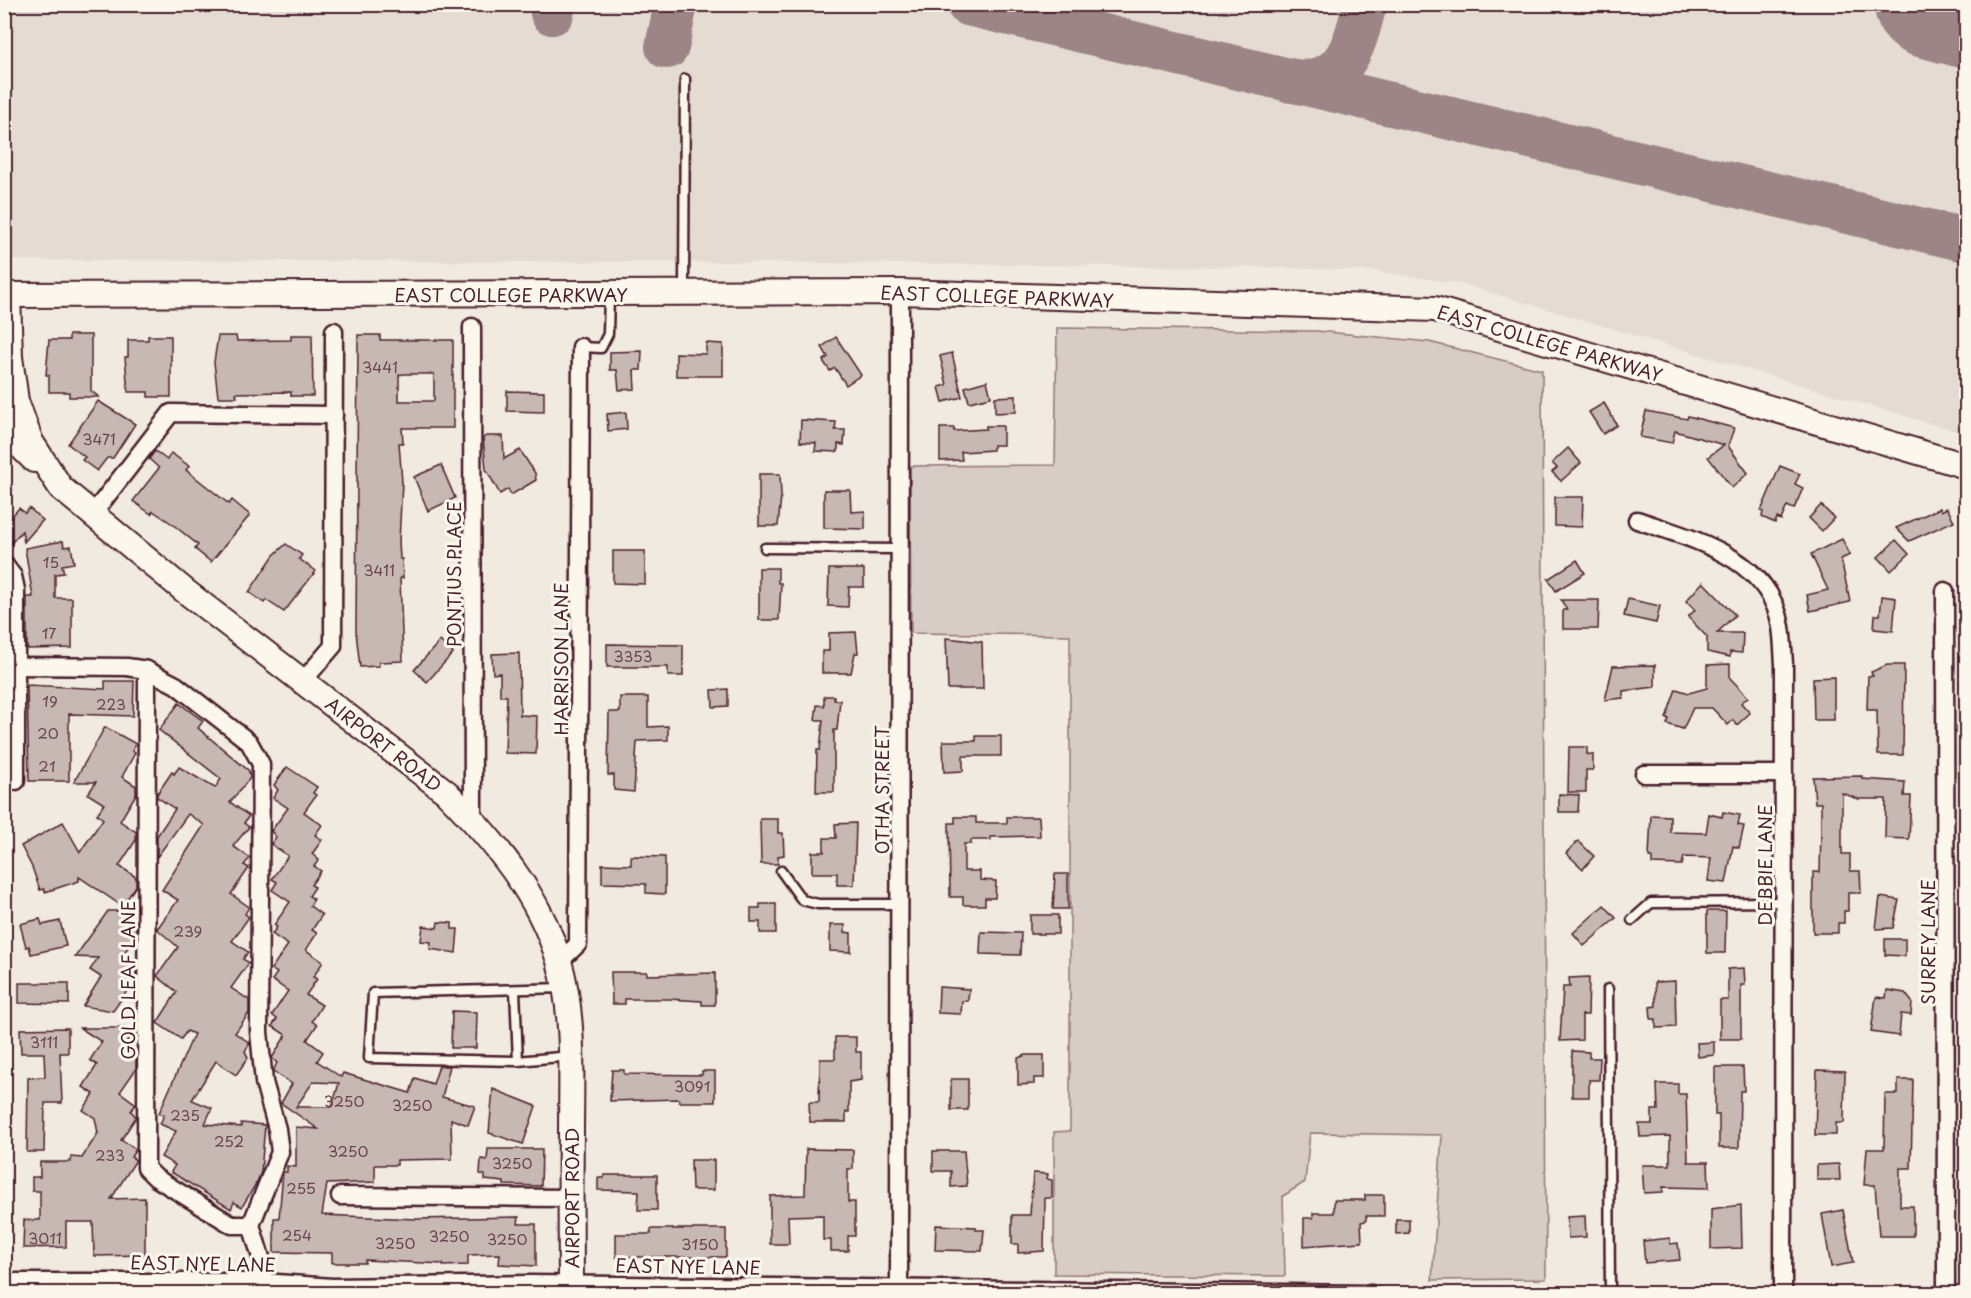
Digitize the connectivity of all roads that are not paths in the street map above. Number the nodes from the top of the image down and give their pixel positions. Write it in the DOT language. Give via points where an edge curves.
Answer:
graph roads {
  1 [pos="685,79"];
  2 [pos="900,292"];
  3 [pos="609,293"];
  4 [pos="684,293"];
  5 [pos="6,295"];
  6 [pos="472,327"];
  7 [pos="334,331"];
  8 [pos="581,347"];
  9 [pos="334,415"];
  10 [pos="4,430"];
  11 [pos="1966,466"];
  12 [pos="61,488"];
  13 [pos="92,514"];
  14 [pos="1637,520"];
  15 [pos="765,549"];
  16 [pos="899,549"];
  17 [pos="4,564"];
  18 [pos="1945,591"];
  19 [pos="16,666"];
  20 [pos="147,670"];
  21 [pos="303,681"];
  22 [pos="10,714"];
  23 [pos="1644,774"];
  24 [pos="1784,774"];
  25 [pos="16,781"];
  26 [pos="473,820"];
  27 [pos="781,871"];
  28 [pos="1783,902"];
  29 [pos="900,904"];
  30 [pos="1632,920"];
  31 [pos="559,962"];
  32 [pos="563,988"];
  33 [pos="1608,988"];
  34 [pos="515,990"];
  35 [pos="571,1056"];
  36 [pos="518,1061"];
  37 [pos="340,1196"];
  38 [pos="570,1198"];
  39 [pos="251,1225"];
  40 [pos="4,1282"];
  41 [pos="263,1282"];
  42 [pos="97,1288"];
  43 [pos="213,1288"];
  44 [pos="571,1289"];
  45 [pos="332,1290"];
  46 [pos="899,1291"];
  47 [pos="1372,1293"];
  48 [pos="1610,1293"];
  49 [pos="1783,1293"];
  50 [pos="1946,1293"];
  1 -- 4 [label="lane"];
  2 -- 4 [label="main road, EAST COLLEGE PARKWAY"];
  2 -- 11 [label="main road, EAST COLLEGE PARKWAY" via="1436,309"];
  2 -- 16 [label="street, OTHA STREET"];
  3 -- 4 [label="main road, EAST COLLEGE PARKWAY"];
  3 -- 5 [label="main road, EAST COLLEGE PARKWAY"];
  3 -- 8 [label="lane" via="606,342 601,348"];
  5 -- 12 [label="main road, AIRPORT ROAD" via="16,401 31,442"];
  6 -- 26 [label="street, PONTIUS PLACE"];
  7 -- 9 [label="street"];
  8 -- 31 [label="street, HARRISON LANE" via="578,944"];
  9 -- 13 [label="street" via="171,413"];
  9 -- 21 [label="street" via="333,646"];
  10 -- 12 [label="main road"];
  12 -- 13 [label="main road, AIRPORT ROAD"];
  13 -- 21 [label="main road, AIRPORT ROAD"];
  14 -- 24 [label="street, DEBBIE LANE" via="1729,555 1756,577 1773,603 1781,625 1784,664"];
  15 -- 16 [label="lane"];
  16 -- 29 [label="street, OTHA STREET"];
  17 -- 19 [label="street" via="13,576 16,590"];
  18 -- 50 [label="street, SURREY LANE"];
  19 -- 20 [label="street"];
  19 -- 22 [label="street"];
  20 -- 39 [label="street" via="176,685 249,742 261,764 259,1032 264,1082 280,1152"];
  20 -- 39 [label="street, GOLD LEAF LANE" via="146,1168 232,1225"];
  21 -- 26 [label="main road, AIRPORT ROAD" via="419,770"];
  22 -- 25 [label="street"];
  23 -- 24 [label="street"];
  24 -- 28 [label="street, DEBBIE LANE"];
  26 -- 31 [label="main road, AIRPORT ROAD" via="521,880"];
  27 -- 29 [label="lane" via="802,900 818,904"];
  28 -- 30 [label="lane" via="1651,903"];
  28 -- 49 [label="street, DEBBIE LANE"];
  29 -- 46 [label="street, OTHA STREET"];
  31 -- 32 [label="main road, AIRPORT ROAD"];
  32 -- 34 [label="lane"];
  32 -- 35 [label="main road, AIRPORT ROAD"];
  33 -- 48 [label="lane"];
  34 -- 36 [label="lane"];
  34 -- 36 [label="lane" via="373,993 369,1058"];
  35 -- 36 [label="lane"];
  35 -- 38 [label="main road, AIRPORT ROAD"];
  37 -- 38 [label="street"];
  38 -- 44 [label="main road, AIRPORT ROAD"];
  39 -- 41 [label="street" via="263,1264"];
  40 -- 42 [label="street, EAST NYE LANE"];
  41 -- 43 [label="street, EAST NYE LANE"];
  41 -- 45 [label="street, EAST NYE LANE"];
  42 -- 43 [label="street, EAST NYE LANE"];
  44 -- 45 [label="street, EAST NYE LANE"];
  44 -- 46 [label="street, EAST NYE LANE"];
  46 -- 47 [label="street, EAST NYE LANE"];
}
